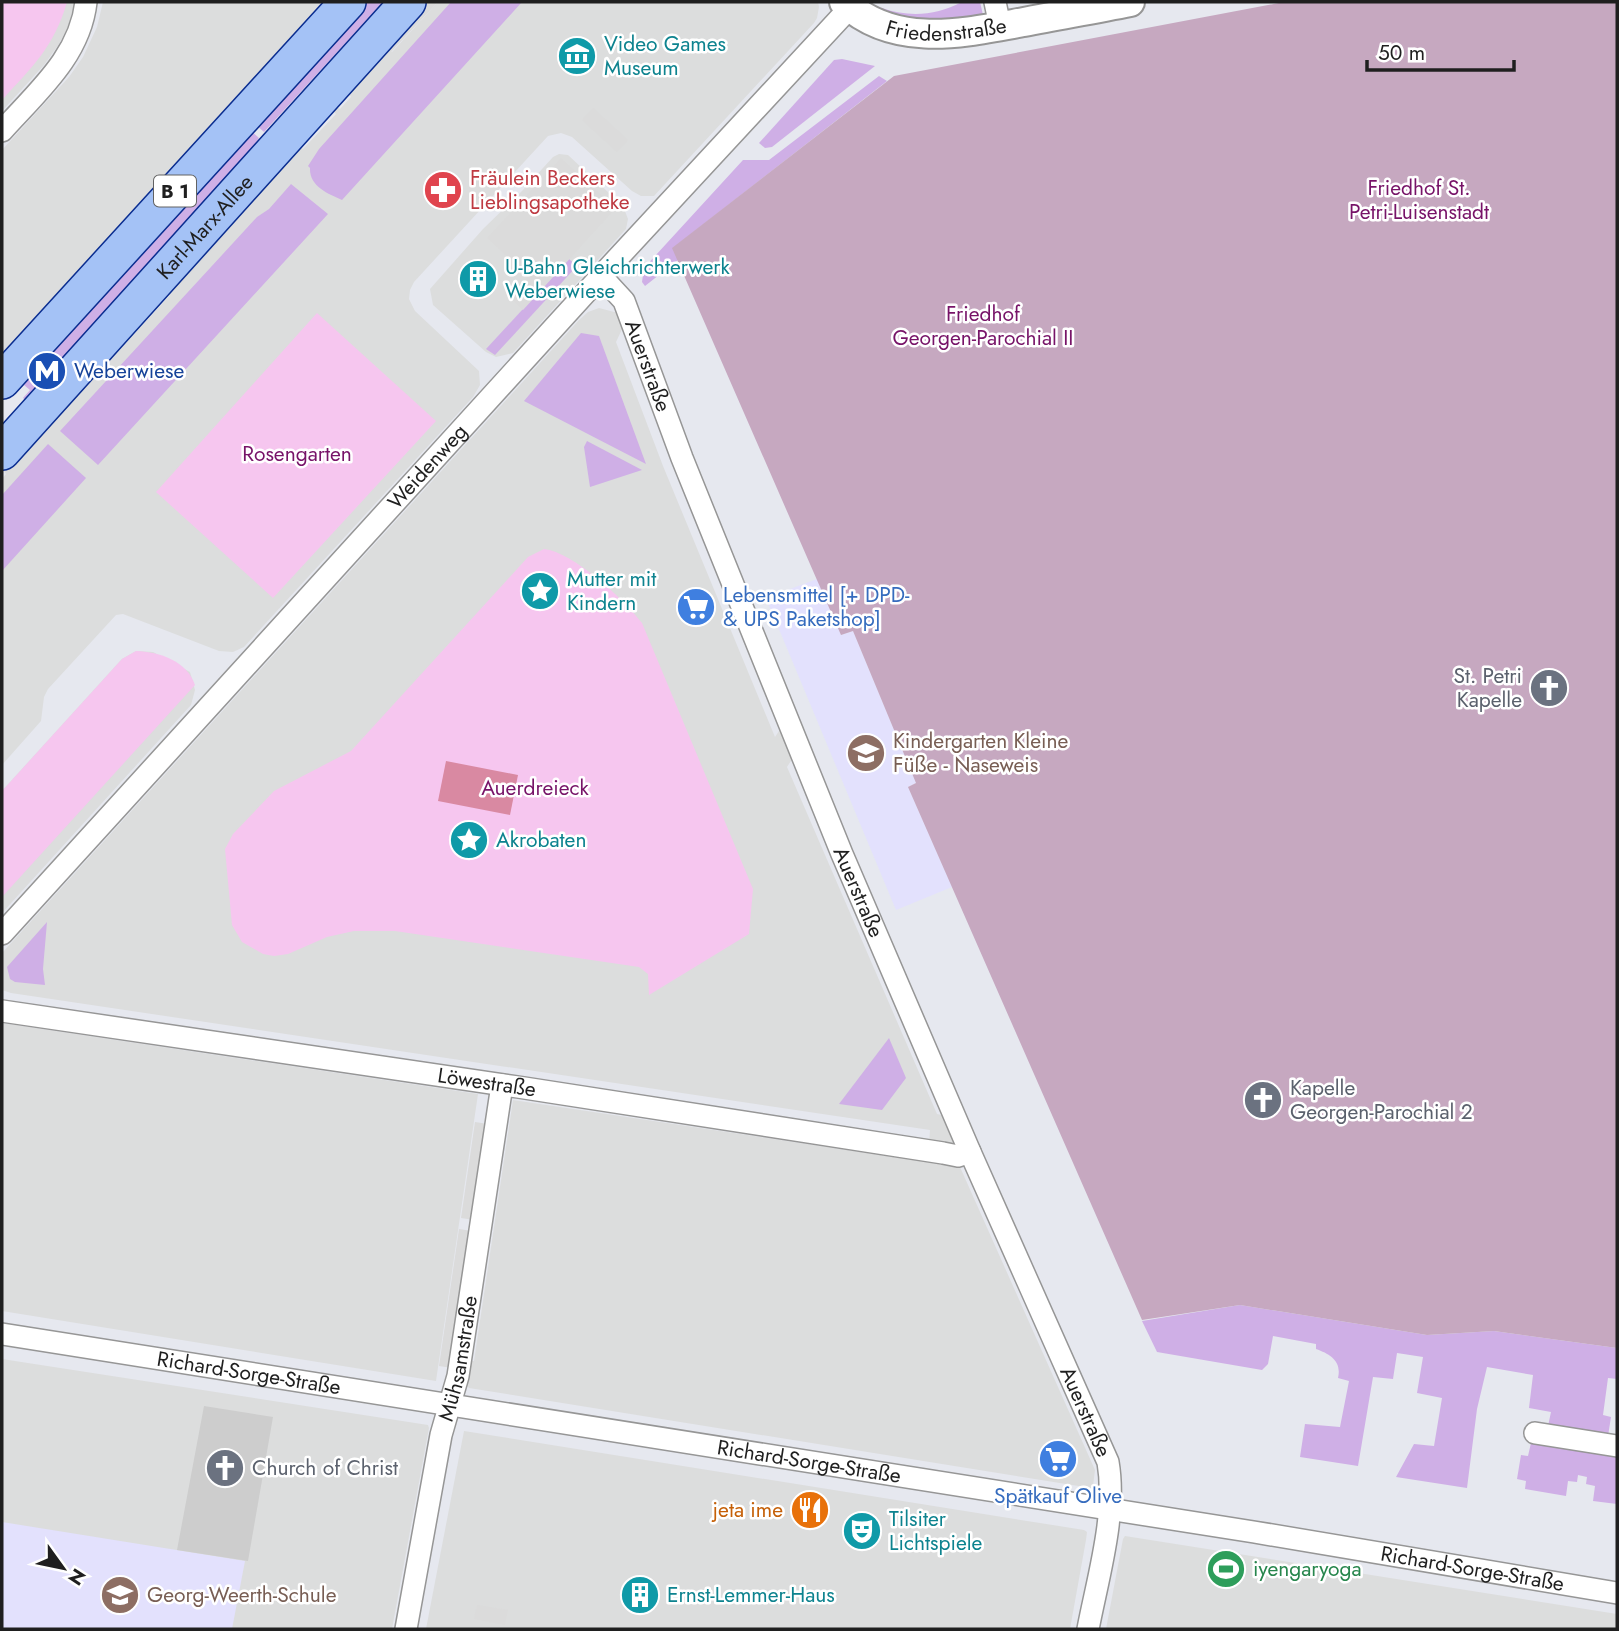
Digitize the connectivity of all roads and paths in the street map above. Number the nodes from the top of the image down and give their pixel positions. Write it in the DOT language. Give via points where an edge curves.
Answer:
graph roads {
  1 [pos="86,2"];
  2 [pos="348,2"];
  3 [pos="408,2"];
  4 [pos="1130,2"];
  5 [pos="849,4"];
  6 [pos="998,14"];
  7 [pos="2,131"];
  8 [pos="601,276"];
  9 [pos="2,381"];
  10 [pos="2,452"];
  11 [pos="2,934"];
  12 [pos="2,1011"];
  13 [pos="502,1085"];
  14 [pos="970,1152"];
  15 [pos="2,1335"];
  16 [pos="449,1406"];
  17 [pos="1535,1433"];
  18 [pos="1617,1446"];
  19 [pos="1110,1509"];
  20 [pos="1617,1593"];
  21 [pos="406,1629"];
  22 [pos="1088,1629"];
  1 -- 7 [label="street" via="63,63"];
  2 -- 9 [label="main road, B 1"];
  3 -- 10 [label="main road, Karl-Marx-Allee / B 1"];
  4 -- 6 [label="street, Friedenstraße"];
  5 -- 6 [label="street, Friedenstraße" via="887,27 928,35 957,34"];
  5 -- 8 [label="street, Weidenweg"];
  8 -- 11 [label="street, Weidenweg"];
  8 -- 14 [label="street, Auerstraße" via="624,301 792,732"];
  12 -- 13 [label="street, Löwestraße"];
  13 -- 14 [label="street, Löwestraße" via="958,1156"];
  13 -- 16 [label="street, Mühsamstraße" via="458,1376"];
  14 -- 19 [label="street, Auerstraße" via="1108,1462"];
  15 -- 16 [label="street, Richard-Sorge-Straße"];
  16 -- 19 [label="street, Richard-Sorge-Straße"];
  16 -- 21 [label="street, Mühsamstraße"];
  17 -- 18 [label="street"];
  19 -- 20 [label="street, Richard-Sorge-Straße"];
  19 -- 22 [label="street, Auerstraße"];
}
